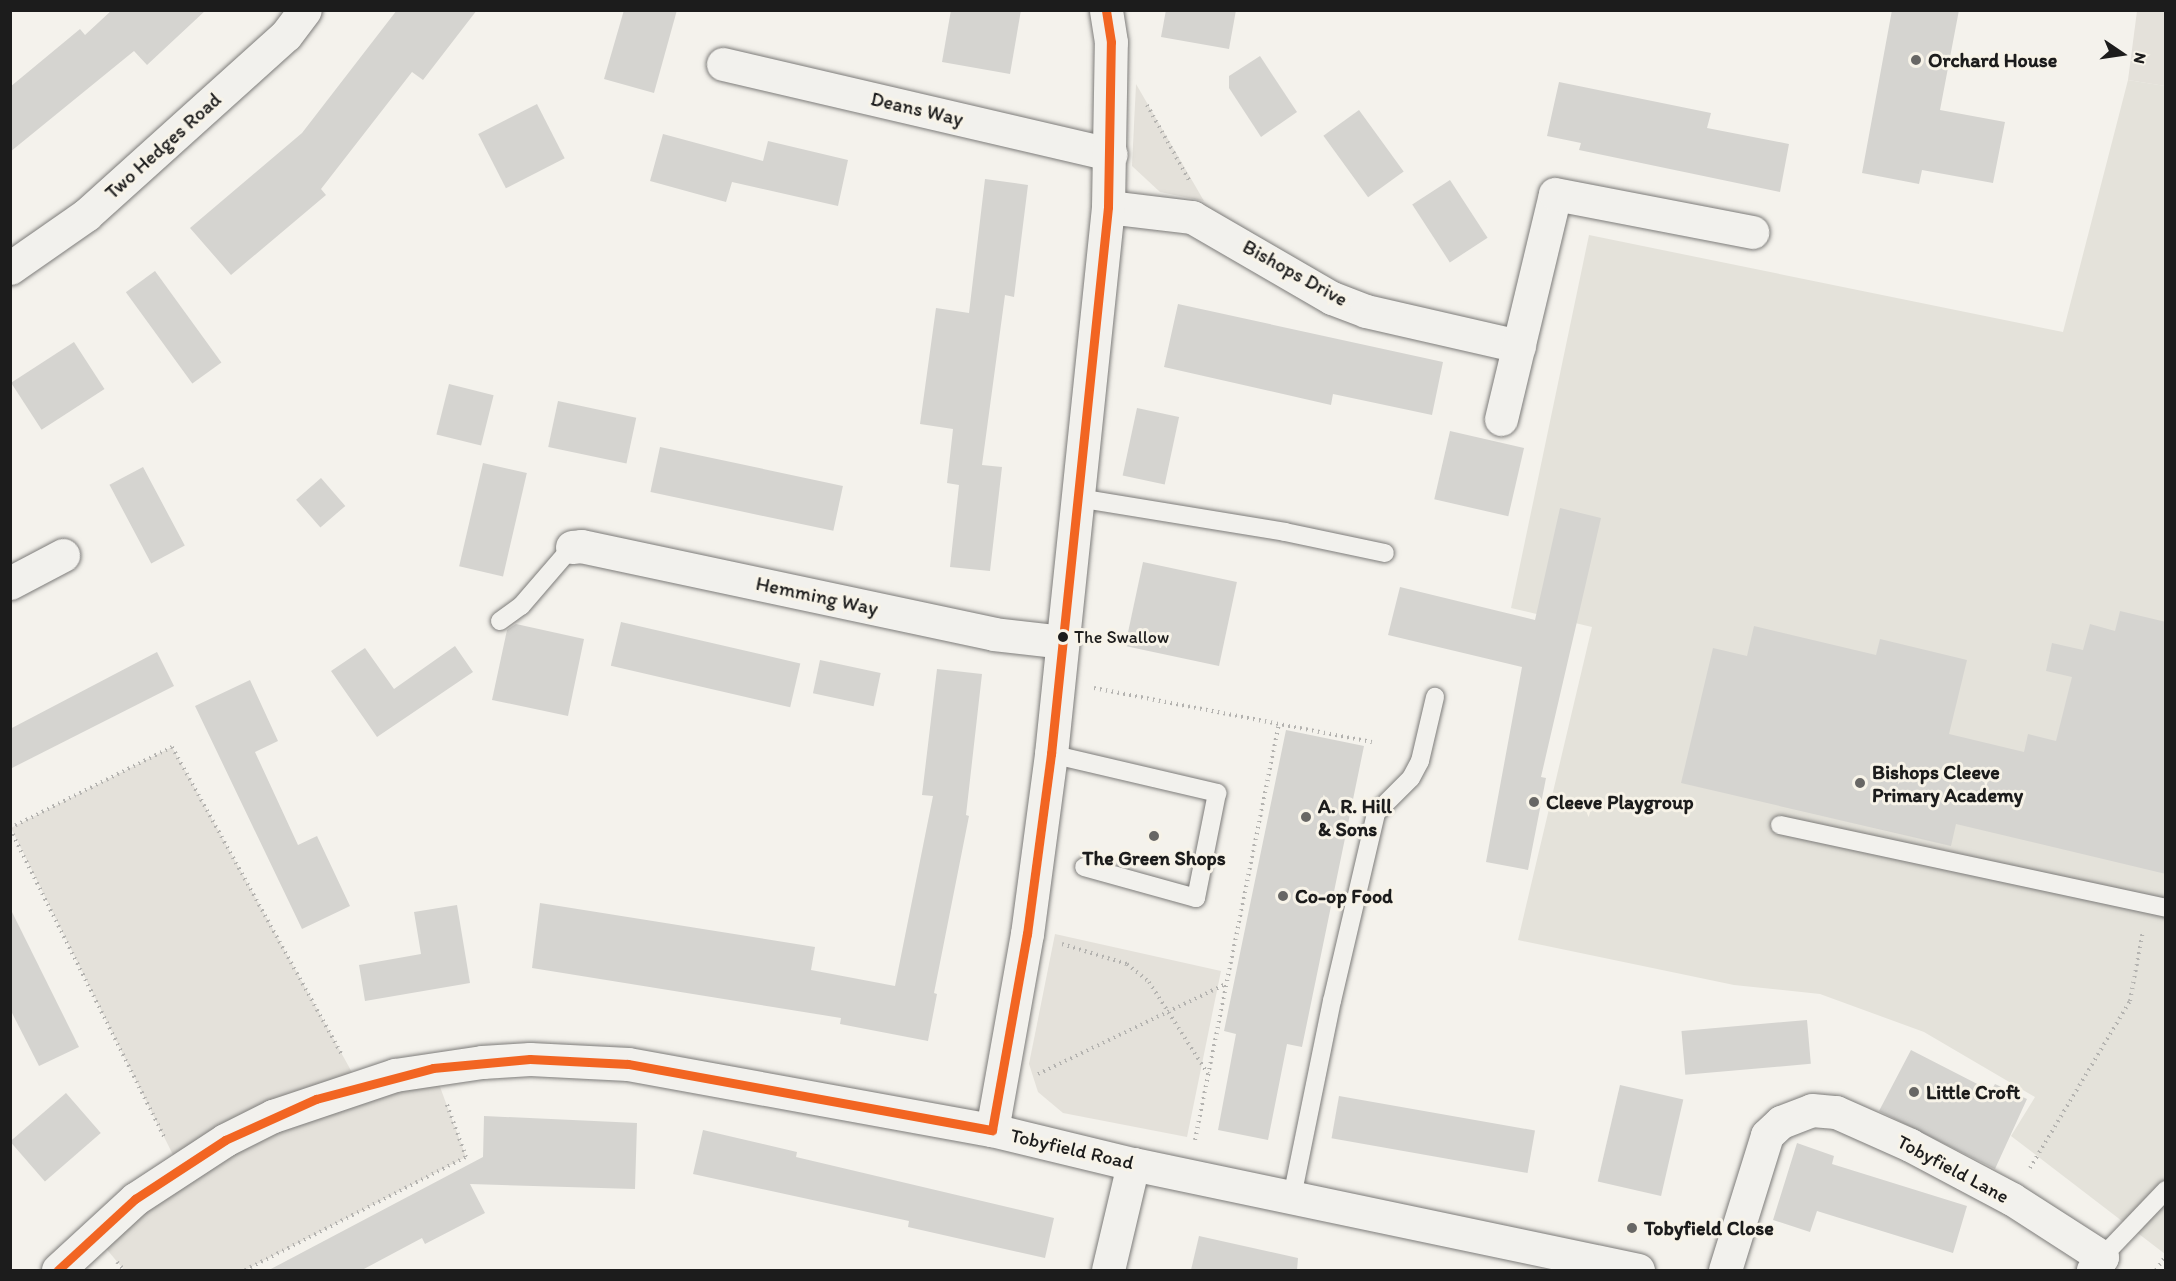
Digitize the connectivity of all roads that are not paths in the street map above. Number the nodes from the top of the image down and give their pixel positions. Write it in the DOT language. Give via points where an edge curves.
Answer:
graph roads {
  1 [pos="304,10"];
  2 [pos="1106,10"];
  3 [pos="723,64"];
  4 [pos="1111,154"];
  5 [pos="1108,207"];
  6 [pos="1752,232"];
  7 [pos="10,268"];
  8 [pos="1519,346"];
  9 [pos="1501,419"];
  10 [pos="1078,498"];
  11 [pos="572,548"];
  12 [pos="1385,553"];
  13 [pos="63,555"];
  14 [pos="10,583"];
  15 [pos="500,621"];
  16 [pos="1063,642"];
  17 [pos="1435,697"];
  18 [pos="1051,754"];
  19 [pos="1780,825"];
  20 [pos="1084,867"];
  21 [pos="2157,906"];
  22 [pos="992,1130"];
  23 [pos="1132,1164"];
  24 [pos="2166,1190"];
  25 [pos="1292,1197"];
  26 [pos="2098,1264"];
  27 [pos="58,1270"];
  28 [pos="1108,1270"];
  29 [pos="1638,1270"];
  30 [pos="1725,1270"];
  1 -- 7 [label="street, Two Hedges Road" via="286,35 86,215"];
  2 -- 4 [label="street" via="1111,42"];
  3 -- 4 [label="street, Deans Way"];
  4 -- 5 [label="street"];
  5 -- 8 [label="street, Bishops Drive" via="1192,217 1332,298 1366,311"];
  5 -- 10 [label="street"];
  6 -- 8 [label="street" via="1555,194"];
  8 -- 9 [label="street"];
  10 -- 12 [label="lane" via="1285,532"];
  10 -- 16 [label="street"];
  11 -- 15 [label="lane" via="537,590"];
  11 -- 16 [label="street, Hemming Way" via="581,546 994,634"];
  13 -- 14 [label="street"];
  16 -- 18 [label="street"];
  17 -- 25 [label="lane" via="1420,761 1411,778 1376,813"];
  18 -- 20 [label="lane" via="1217,793 1196,898"];
  18 -- 22 [label="street" via="1027,934"];
  19 -- 21 [label="lane"];
  22 -- 23 [label="street, Tobyfield Road"];
  22 -- 27 [label="street, Tobyfield Road" via="628,1064 530,1059 433,1068 359,1085 273,1116 179,1168 127,1206"];
  23 -- 25 [label="street, Tobyfield Road"];
  23 -- 28 [label="street"];
  24 -- 26 [label="lane"];
  25 -- 29 [label="street, Tobyfield Road"];
  26 -- 30 [label="street, Tobyfield Lane" via="2012,1199 1910,1144 1836,1112 1812,1110 1794,1115 1767,1135"];
}
